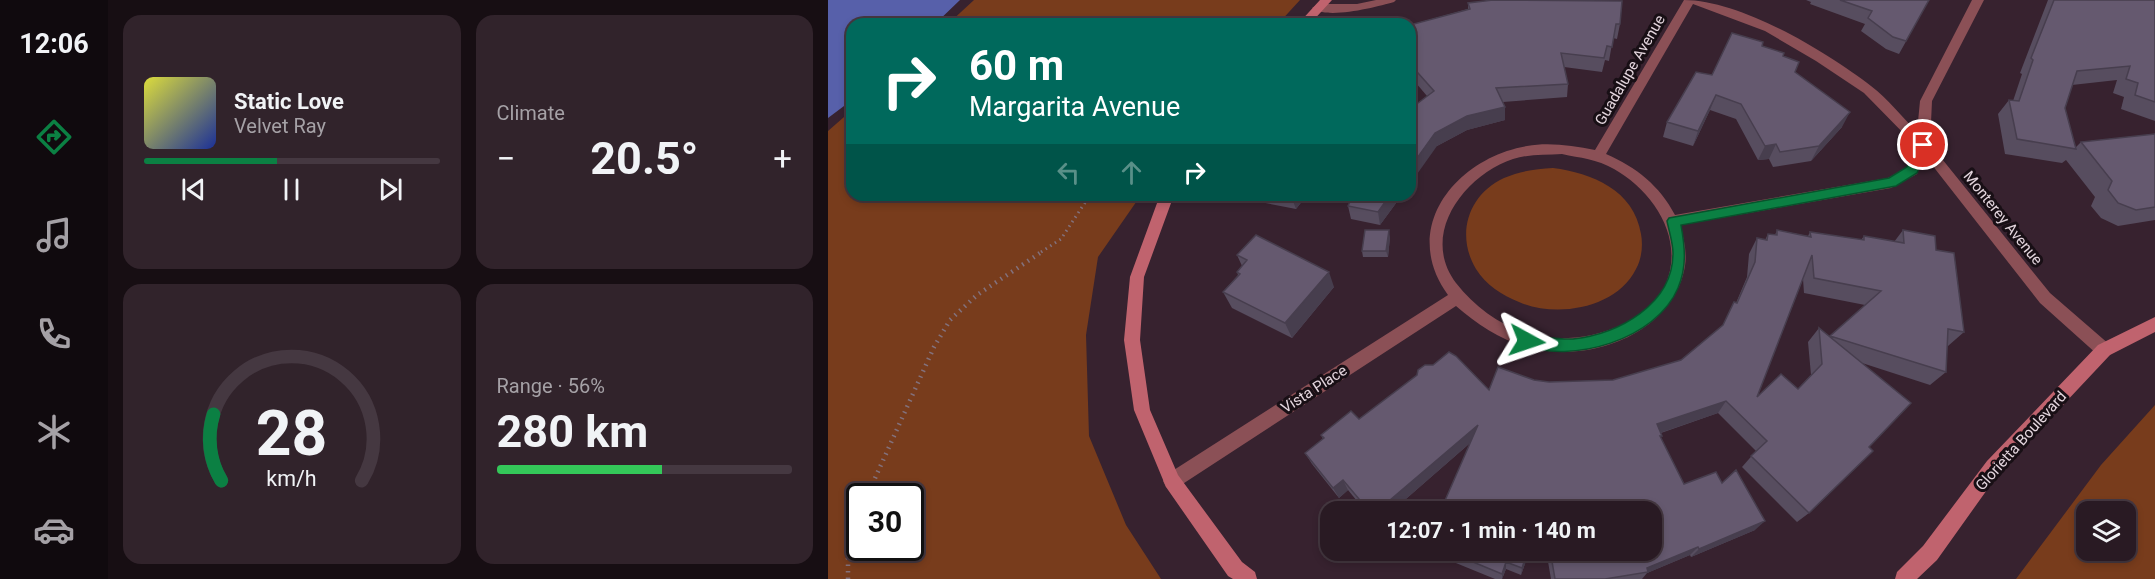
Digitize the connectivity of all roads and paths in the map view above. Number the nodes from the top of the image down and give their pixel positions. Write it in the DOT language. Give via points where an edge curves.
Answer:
graph roads {
  1 [pos="1390,0"];
  2 [pos="1691,0"];
  3 [pos="1978,0"];
  4 [pos="1322,4"];
  5 [pos="1309,18"];
  6 [pos="1923,145"];
  7 [pos="1598,156"];
  8 [pos="1086,201"];
  9 [pos="1165,201"];
  10 [pos="1673,221"];
  11 [pos="1456,298"];
  12 [pos="2155,324"];
  13 [pos="2103,350"];
  14 [pos="1172,481"];
  15 [pos="873,483"];
  16 [pos="846,550"];
  17 [pos="848,579"];
  18 [pos="1248,579"];
  19 [pos="1905,579"];
  1 -- 4 [label="street" via="1357,8"];
  2 -- 6 [label="street, Monterey Avenue" via="1769,28 1820,58 1868,90"];
  2 -- 7 [label="street, Guadalupe Avenue"];
  3 -- 6 [label="street" via="1926,101"];
  4 -- 5 [label="street"];
  6 -- 10 [label="street" via="1912,170 1892,183"];
  6 -- 13 [label="street, Monterey Avenue" via="2045,298"];
  7 -- 10 [label="street" via="1630,172 1656,193"];
  7 -- 11 [label="street" via="1562,149 1526,151 1493,161 1464,180 1445,205 1435,235 1439,267"];
  8 -- 15 [label="path" via="1061,239 1002,276 950,320"];
  9 -- 14 [label="street" via="1137,276 1132,340 1142,410"];
  10 -- 11 [label="street" via="1680,254 1672,287 1650,316 1615,336 1572,345 1527,341 1487,324"];
  11 -- 14 [label="street, Vista Place"];
  12 -- 13 [label="street, Glorietta Boulevard"];
  13 -- 19 [label="street, Glorietta Boulevard" via="1993,467 1930,553"];
  14 -- 18 [label="street" via="1235,569"];
  16 -- 17 [label="path"];
}
